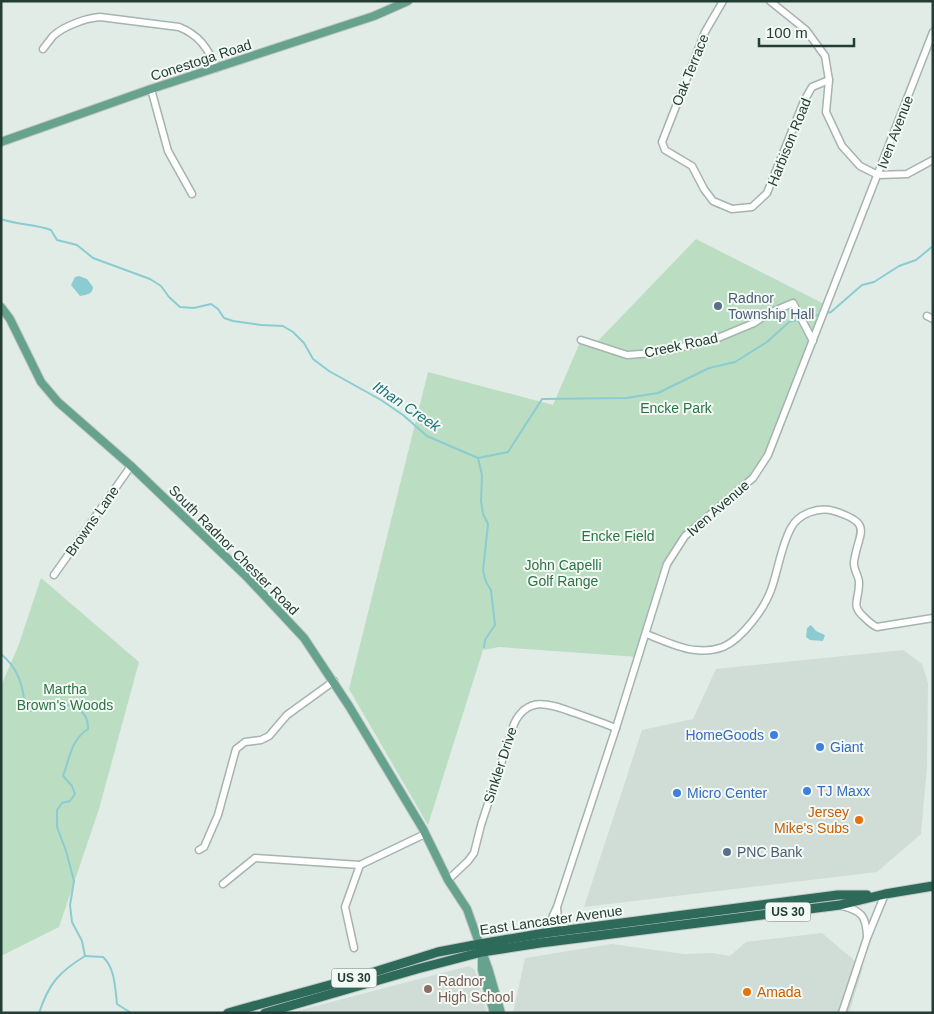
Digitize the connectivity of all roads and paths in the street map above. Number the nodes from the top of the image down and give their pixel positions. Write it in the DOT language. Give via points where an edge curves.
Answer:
graph roads {
  1 [pos="408,1"];
  2 [pos="724,1"];
  3 [pos="770,1"];
  4 [pos="933,32"];
  5 [pos="43,49"];
  6 [pos="216,68"];
  7 [pos="829,80"];
  8 [pos="151,89"];
  9 [pos="1,142"];
  10 [pos="662,142"];
  11 [pos="933,160"];
  12 [pos="878,176"];
  13 [pos="192,194"];
  14 [pos="1,307"];
  15 [pos="581,340"];
  16 [pos="813,341"];
  17 [pos="131,466"];
  18 [pos="54,575"];
  19 [pos="933,618"];
  20 [pos="646,634"];
  21 [pos="334,681"];
  22 [pos="616,728"];
  23 [pos="425,834"];
  24 [pos="199,850"];
  25 [pos="360,865"];
  26 [pos="448,880"];
  27 [pos="223,884"];
  28 [pos="933,886"];
  29 [pos="885,894"];
  30 [pos="840,905"];
  31 [pos="557,907"];
  32 [pos="568,930"];
  33 [pos="545,933"];
  34 [pos="868,938"];
  35 [pos="354,948"];
  36 [pos="481,948"];
  37 [pos="228,1013"];
  38 [pos="265,1013"];
  39 [pos="494,1013"];
  40 [pos="501,1013"];
  41 [pos="842,1013"];
  1 -- 6 [label="main road, Conestoga Road" via="340,28"];
  2 -- 10 [label="street, Oak Terrace" via="705,32"];
  3 -- 7 [label="street" via="806,30 825,56"];
  4 -- 12 [label="street, Iven Avenue"];
  5 -- 6 [label="street" via="62,30 100,17 190,31 210,53"];
  6 -- 8 [label="main road, Conestoga Road"];
  7 -- 10 [label="street, Harbison Road" via="812,87 768,193 752,207 732,209 713,201 692,166 665,150"];
  7 -- 12 [label="street" via="826,112 842,146 860,166"];
  8 -- 9 [label="main road, Conestoga Road"];
  8 -- 13 [label="street" via="168,151"];
  11 -- 12 [label="street" via="907,174"];
  12 -- 16 [label="street, Iven Avenue"];
  14 -- 17 [label="main road, South Radnor Chester Road" via="40,382"];
  15 -- 16 [label="street, Creek Road" via="627,355 654,353 712,340 793,303"];
  16 -- 20 [label="street, Iven Avenue" via="768,455 753,478 684,536 667,564"];
  17 -- 18 [label="street, Browns Lane"];
  17 -- 21 [label="main road, South Radnor Chester Road" via="304,638"];
  19 -- 20 [label="street" via="878,626 859,613 856,606 860,583 854,565 861,538 860,528 850,517 823,510 805,515 792,527 767,600 730,643 718,648 695,650"];
  20 -- 22 [label="street, Iven Avenue"];
  21 -- 23 [label="main road, South Radnor Chester Road"];
  21 -- 24 [label="street" via="287,715 269,736 245,742 236,749 218,815 204,847"];
  22 -- 26 [label="street, Sinkler Drive" via="546,704 532,705 523,710 514,724 474,853"];
  22 -- 31 [label="street, Iven Avenue"];
  23 -- 25 [label="street"];
  23 -- 26 [label="main road, South Radnor Chester Road"];
  25 -- 27 [label="street" via="256,858"];
  25 -- 35 [label="street" via="345,907"];
  26 -- 36 [label="main road, South Radnor Chester Road" via="467,909"];
  28 -- 29 [label="highway, East Lancaster Avenue / US 30"];
  29 -- 30 [label="highway, East Lancaster Avenue / US 30"];
  29 -- 32 [label="highway, East Lancaster Avenue / US 30" via="838,895"];
  29 -- 34 [label="street"];
  30 -- 34 [label="street" via="863,916"];
  30 -- 36 [label="highway, East Lancaster Avenue / US 30"];
  31 -- 32 [label="street" via="558,919"];
  31 -- 33 [label="street, Iven Avenue"];
  32 -- 33 [label="highway, East Lancaster Avenue / US 30"];
  33 -- 36 [label="highway, East Lancaster Avenue / US 30"];
  34 -- 41 [label="street"];
  36 -- 37 [label="highway, East Lancaster Avenue / US 30" via="438,952"];
  36 -- 38 [label="highway, East Lancaster Avenue / US 30"];
  36 -- 39 [label="main road" via="482,970"];
  36 -- 40 [label="main road"];
}
